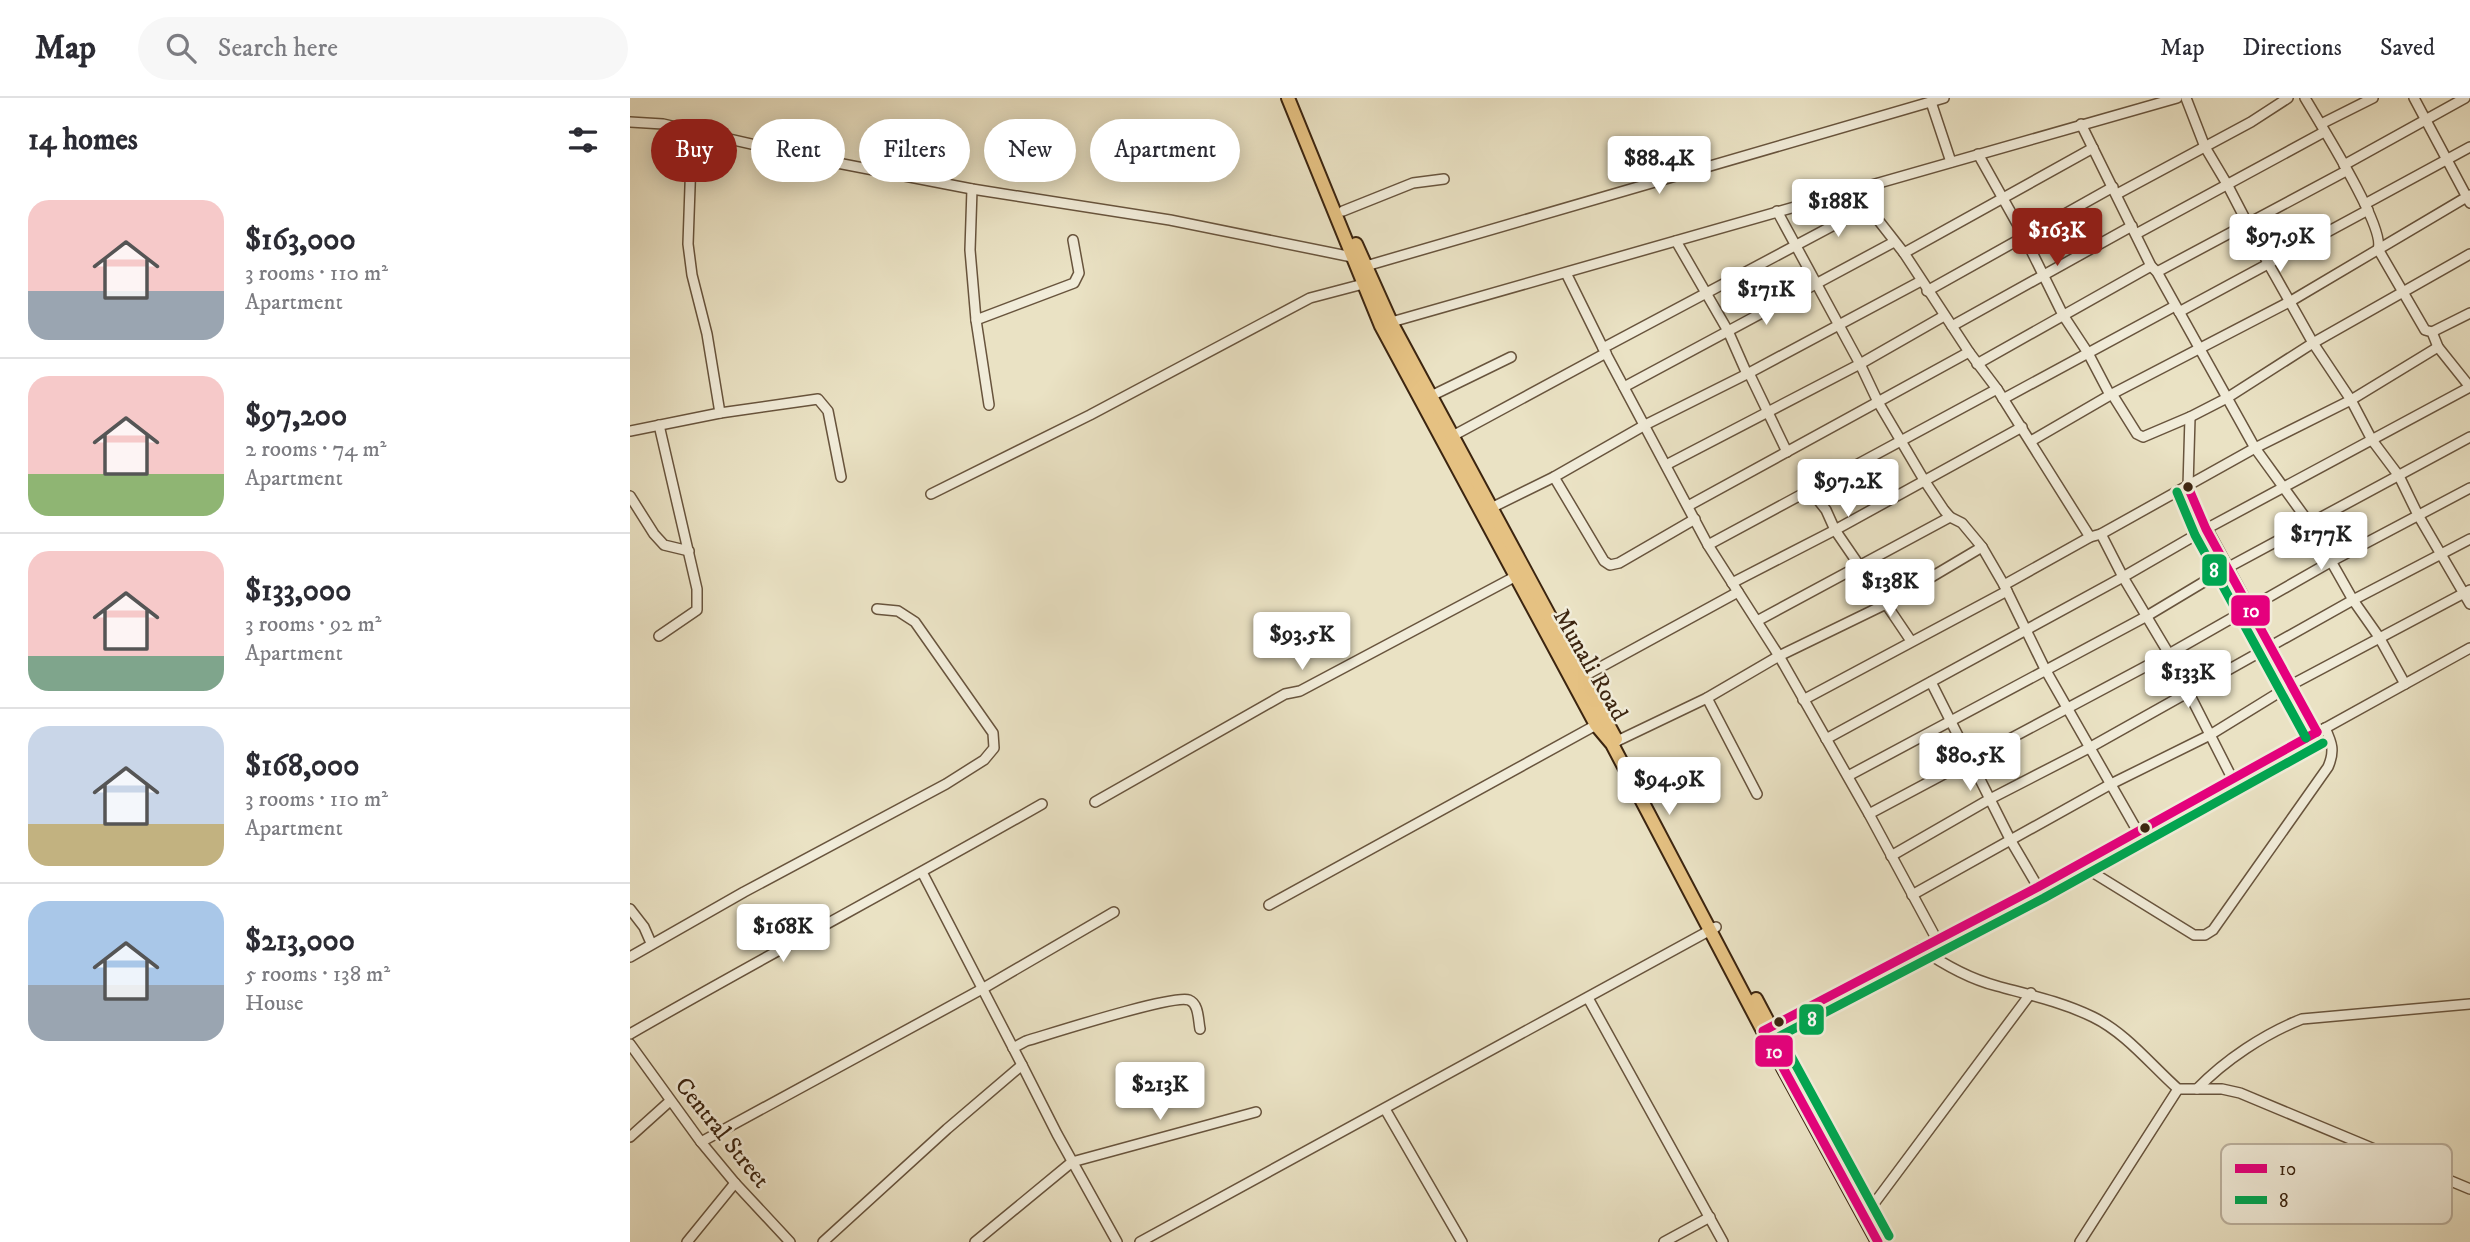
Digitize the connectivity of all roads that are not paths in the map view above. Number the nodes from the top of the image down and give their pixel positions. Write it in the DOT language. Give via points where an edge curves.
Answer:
graph roads {
  1 [pos="1288,98"];
  2 [pos="1297,98"];
  3 [pos="1944,98"];
  4 [pos="2177,98"];
  5 [pos="2186,98"];
  6 [pos="2288,98"];
  7 [pos="2305,98"];
  8 [pos="2373,98"];
  9 [pos="2414,98"];
  10 [pos="2465,98"];
  11 [pos="1931,102"];
  12 [pos="2424,119"];
  13 [pos="651,121"];
  14 [pos="630,122"];
  15 [pos="2081,124"];
  16 [pos="2322,128"];
  17 [pos="737,140"];
  18 [pos="2204,147"];
  19 [pos="2470,147"];
  20 [pos="2093,148"];
  21 [pos="1978,154"];
  22 [pos="2447,160"];
  23 [pos="1951,162"];
  24 [pos="2345,168"];
  25 [pos="1444,179"];
  26 [pos="690,182"];
  27 [pos="2227,184"];
  28 [pos="972,189"];
  29 [pos="1860,189"];
  30 [pos="2115,191"];
  31 [pos="2002,198"];
  32 [pos="2469,199"];
  33 [pos="1868,207"];
  34 [pos="2366,207"];
  35 [pos="1343,211"];
  36 [pos="1777,211"];
  37 [pos="2248,224"];
  38 [pos="2134,230"];
  39 [pos="2024,236"];
  40 [pos="1073,240"];
  41 [pos="1676,241"];
  42 [pos="1894,242"];
  43 [pos="1795,244"];
  44 [pos="2378,249"];
  45 [pos="1904,253"];
  46 [pos="2470,254"];
  47 [pos="1360,261"];
  48 [pos="2268,263"];
  49 [pos="2154,269"];
  50 [pos="1566,273"];
  51 [pos="2044,276"];
  52 [pos="1921,281"];
  53 [pos="1368,283"];
  54 [pos="1816,284"];
  55 [pos="1927,291"];
  56 [pos="1705,293"];
  57 [pos="2403,294"];
  58 [pos="2291,301"];
  59 [pos="2177,309"];
  60 [pos="2470,313"];
  61 [pos="2063,315"];
  62 [pos="1944,316"];
  63 [pos="976,320"];
  64 [pos="1386,324"];
  65 [pos="1839,325"];
  66 [pos="1952,327"];
  67 [pos="1728,331"];
  68 [pos="2432,332"];
  69 [pos="2313,343"];
  70 [pos="2438,347"];
  71 [pos="2199,348"];
  72 [pos="1604,351"];
  73 [pos="1969,352"];
  74 [pos="2088,353"];
  75 [pos="1511,357"];
  76 [pos="1977,363"];
  77 [pos="1860,364"];
  78 [pos="2465,371"];
  79 [pos="1748,374"];
  80 [pos="1624,387"];
  81 [pos="2470,387"];
  82 [pos="1997,389"];
  83 [pos="2111,394"];
  84 [pos="1431,397"];
  85 [pos="2227,398"];
  86 [pos="2003,399"];
  87 [pos="2351,400"];
  88 [pos="1878,402"];
  89 [pos="989,405"];
  90 [pos="1768,412"];
  91 [pos="720,413"];
  92 [pos="2190,417"];
  93 [pos="659,425"];
  94 [pos="1645,425"];
  95 [pos="2022,427"];
  96 [pos="630,431"];
  97 [pos="2470,437"];
  98 [pos="1448,438"];
  99 [pos="1901,440"];
  100 [pos="2372,440"];
  101 [pos="2031,441"];
  102 [pos="2255,448"];
  103 [pos="1787,452"];
  104 [pos="1666,465"];
  105 [pos="2399,476"];
  106 [pos="841,477"];
  107 [pos="1554,477"];
  108 [pos="1924,480"];
  109 [pos="2188,488"];
  110 [pos="2284,488"];
  111 [pos="2470,488"];
  112 [pos="1811,491"];
  113 [pos="931,494"];
  114 [pos="630,496"];
  115 [pos="1688,506"];
  116 [pos="1487,510"];
  117 [pos="2418,516"];
  118 [pos="1950,517"];
  119 [pos="1695,519"];
  120 [pos="2310,524"];
  121 [pos="2206,529"];
  122 [pos="1835,530"];
  123 [pos="2101,534"];
  124 [pos="2090,537"];
  125 [pos="2470,539"];
  126 [pos="1708,545"];
  127 [pos="1982,547"];
  128 [pos="689,551"];
  129 [pos="2441,556"];
  130 [pos="2332,561"];
  131 [pos="1859,565"];
  132 [pos="2227,568"];
  133 [pos="1520,574"];
  134 [pos="2123,577"];
  135 [pos="1735,587"];
  136 [pos="2005,588"];
  137 [pos="2467,592"];
  138 [pos="2354,600"];
  139 [pos="1886,604"];
  140 [pos="2470,604"];
  141 [pos="877,609"];
  142 [pos="2249,610"];
  143 [pos="2147,616"];
  144 [pos="1757,621"];
  145 [pos="2025,630"];
  146 [pos="659,636"];
  147 [pos="2379,637"];
  148 [pos="1911,641"];
  149 [pos="2269,648"];
  150 [pos="2470,648"];
  151 [pos="2169,654"];
  152 [pos="1779,656"];
  153 [pos="2045,669"];
  154 [pos="1578,680"];
  155 [pos="1931,682"];
  156 [pos="2405,684"];
  157 [pos="2291,685"];
  158 [pos="2189,693"];
  159 [pos="1707,698"];
  160 [pos="1804,700"];
  161 [pos="2067,709"];
  162 [pos="1951,719"];
  163 [pos="1597,725"];
  164 [pos="2321,730"];
  165 [pos="2210,735"];
  166 [pos="1826,739"];
  167 [pos="1614,743"];
  168 [pos="2089,748"];
  169 [pos="1969,760"];
  170 [pos="1848,776"];
  171 [pos="2232,778"];
  172 [pos="2111,784"];
  173 [pos="1757,794"];
  174 [pos="1990,800"];
  175 [pos="1095,802"];
  176 [pos="1042,804"];
  177 [pos="1869,814"];
  178 [pos="2138,832"];
  179 [pos="2011,841"];
  180 [pos="1891,856"];
  181 [pos="2079,864"];
  182 [pos="922,872"];
  183 [pos="2038,887"];
  184 [pos="1912,895"];
  185 [pos="1269,905"];
  186 [pos="630,909"];
  187 [pos="1114,912"];
  188 [pos="1713,928"];
  189 [pos="1937,940"];
  190 [pos="651,943"];
  191 [pos="1920,948"];
  192 [pos="630,957"];
  193 [pos="982,989"];
  194 [pos="2031,993"];
  195 [pos="1588,998"];
  196 [pos="2470,1004"];
  197 [pos="1200,1029"];
  198 [pos="1767,1029"];
  199 [pos="630,1034"];
  200 [pos="630,1044"];
  201 [pos="1013,1048"];
  202 [pos="1022,1065"];
  203 [pos="2178,1089"];
  204 [pos="2197,1089"];
  205 [pos="670,1101"];
  206 [pos="1385,1109"];
  207 [pos="1256,1112"];
  208 [pos="630,1137"];
  209 [pos="701,1142"];
  210 [pos="2364,1144"];
  211 [pos="1072,1162"];
  212 [pos="2452,1181"];
  213 [pos="735,1183"];
  214 [pos="2470,1189"];
  215 [pos="1867,1214"];
  216 [pos="1710,1217"];
  217 [pos="687,1242"];
  218 [pos="790,1242"];
  219 [pos="823,1242"];
  220 [pos="975,1242"];
  221 [pos="1117,1242"];
  222 [pos="1140,1242"];
  223 [pos="1462,1242"];
  224 [pos="1664,1242"];
  225 [pos="1723,1242"];
  226 [pos="1878,1242"];
  227 [pos="1885,1242"];
  228 [pos="2080,1242"];
  1 -- 47 [label="main road, Munali Road"];
  2 -- 35 [label="main road, Munali Road"];
  3 -- 11 [label="street"];
  4 -- 15 [label="street"];
  5 -- 18 [label="street"];
  6 -- 18 [label="street"];
  7 -- 16 [label="street"];
  8 -- 16 [label="street"];
  9 -- 12 [label="street"];
  10 -- 12 [label="street"];
  11 -- 23 [label="street"];
  11 -- 47 [label="street"];
  12 -- 22 [label="street"];
  12 -- 24 [label="street"];
  13 -- 14 [label="street"];
  15 -- 20 [label="street"];
  15 -- 21 [label="street"];
  16 -- 24 [label="street"];
  16 -- 27 [label="street"];
  17 -- 28 [label="street"];
  18 -- 27 [label="street"];
  18 -- 30 [label="street"];
  19 -- 22 [label="street"];
  20 -- 30 [label="street"];
  20 -- 31 [label="street"];
  21 -- 23 [label="street"];
  21 -- 31 [label="street"];
  22 -- 32 [label="street"];
  22 -- 34 [label="street"];
  23 -- 29 [label="street"];
  24 -- 34 [label="street"];
  24 -- 37 [label="street"];
  25 -- 35 [label="street" via="1413,183"];
  26 -- 91 [label="street" via="692,275 708,334"];
  27 -- 37 [label="street"];
  27 -- 38 [label="street"];
  28 -- 47 [label="street" via="1170,220"];
  28 -- 63 [label="street" via="970,250"];
  29 -- 33 [label="street"];
  29 -- 36 [label="street"];
  30 -- 38 [label="street"];
  30 -- 39 [label="street"];
  31 -- 39 [label="street"];
  31 -- 45 [label="street"];
  32 -- 44 [label="street"];
  33 -- 42 [label="street"];
  33 -- 43 [label="street"];
  34 -- 44 [label="street" via="2380,242"];
  34 -- 48 [label="street"];
  35 -- 47 [label="main road, Munali Road"];
  36 -- 41 [label="street"];
  36 -- 43 [label="street"];
  37 -- 48 [label="street"];
  37 -- 49 [label="street"];
  38 -- 49 [label="street"];
  38 -- 51 [label="street"];
  39 -- 51 [label="street"];
  39 -- 55 [label="street"];
  40 -- 63 [label="street" via="1079,273 1074,283"];
  41 -- 50 [label="street"];
  41 -- 56 [label="street"];
  42 -- 45 [label="street"];
  42 -- 54 [label="street"];
  43 -- 54 [label="street"];
  43 -- 56 [label="street"];
  44 -- 57 [label="street"];
  44 -- 58 [label="street"];
  45 -- 52 [label="street"];
  46 -- 57 [label="street"];
  47 -- 53 [label="main road, Munali Road"];
  48 -- 58 [label="street"];
  48 -- 59 [label="street"];
  49 -- 59 [label="street"];
  49 -- 61 [label="street"];
  50 -- 64 [label="street"];
  50 -- 72 [label="street"];
  51 -- 61 [label="street"];
  51 -- 66 [label="street"];
  52 -- 55 [label="street"];
  52 -- 65 [label="street"];
  53 -- 64 [label="main road, Munali Road"];
  53 -- 113 [label="street" via="1310,298"];
  54 -- 65 [label="street"];
  54 -- 67 [label="street"];
  55 -- 62 [label="street"];
  56 -- 67 [label="street"];
  56 -- 72 [label="street"];
  57 -- 68 [label="street" via="2425,330"];
  57 -- 69 [label="street"];
  58 -- 69 [label="street"];
  58 -- 71 [label="street"];
  59 -- 71 [label="street"];
  59 -- 74 [label="street"];
  60 -- 68 [label="street"];
  61 -- 74 [label="street"];
  61 -- 76 [label="street"];
  62 -- 66 [label="street"];
  62 -- 77 [label="street"];
  63 -- 89 [label="street"];
  64 -- 84 [label="main road, Munali Road"];
  64 -- 98 [label="main road, Munali Road"];
  65 -- 77 [label="street"];
  65 -- 79 [label="street"];
  66 -- 73 [label="street"];
  67 -- 79 [label="street"];
  67 -- 80 [label="street"];
  68 -- 70 [label="street"];
  69 -- 85 [label="street"];
  69 -- 87 [label="street"];
  70 -- 78 [label="street"];
  70 -- 87 [label="street"];
  71 -- 83 [label="street"];
  71 -- 85 [label="street"];
  72 -- 80 [label="street"];
  72 -- 98 [label="street"];
  73 -- 76 [label="street"];
  73 -- 88 [label="street"];
  74 -- 83 [label="street"];
  74 -- 86 [label="street"];
  75 -- 84 [label="street"];
  76 -- 82 [label="street"];
  77 -- 88 [label="street"];
  77 -- 90 [label="street"];
  78 -- 81 [label="street"];
  79 -- 90 [label="street"];
  79 -- 94 [label="street"];
  80 -- 94 [label="street"];
  81 -- 100 [label="street"];
  82 -- 86 [label="street"];
  82 -- 99 [label="street"];
  83 -- 92 [label="street" via="2143,437"];
  83 -- 101 [label="street"];
  84 -- 98 [label="main road, Munali Road"];
  85 -- 92 [label="street"];
  85 -- 102 [label="street"];
  86 -- 95 [label="street"];
  87 -- 100 [label="street"];
  87 -- 102 [label="street"];
  88 -- 99 [label="street"];
  88 -- 103 [label="street"];
  90 -- 103 [label="street"];
  90 -- 104 [label="street"];
  91 -- 93 [label="street"];
  91 -- 106 [label="street" via="818,399 828,411"];
  92 -- 109 [label="street"];
  93 -- 96 [label="street"];
  93 -- 128 [label="street"];
  94 -- 104 [label="street"];
  94 -- 107 [label="street"];
  95 -- 101 [label="street"];
  95 -- 108 [label="street"];
  97 -- 105 [label="street"];
  98 -- 116 [label="main road, Munali Road"];
  99 -- 108 [label="street"];
  99 -- 112 [label="street"];
  100 -- 105 [label="street"];
  100 -- 110 [label="street"];
  101 -- 124 [label="street"];
  102 -- 109 [label="street"];
  102 -- 110 [label="street"];
  103 -- 115 [label="street"];
  104 -- 115 [label="street"];
  105 -- 117 [label="street"];
  105 -- 120 [label="street"];
  107 -- 116 [label="street"];
  107 -- 119 [label="street" via="1610,565"];
  108 -- 118 [label="street"];
  108 -- 122 [label="street"];
  109 -- 121 [label="street"];
  109 -- 123 [label="street"];
  110 -- 120 [label="street"];
  110 -- 121 [label="street"];
  111 -- 117 [label="street"];
  112 -- 122 [label="street"];
  112 -- 126 [label="street"];
  114 -- 128 [label="street" via="664,545"];
  115 -- 119 [label="street"];
  116 -- 133 [label="main road, Munali Road"];
  117 -- 129 [label="street"];
  117 -- 130 [label="street"];
  118 -- 127 [label="street" via="1962,523"];
  118 -- 131 [label="street"];
  119 -- 126 [label="street"];
  120 -- 130 [label="street"];
  120 -- 132 [label="street"];
  121 -- 132 [label="street"];
  121 -- 134 [label="street"];
  122 -- 131 [label="street"];
  122 -- 135 [label="street"];
  123 -- 124 [label="street"];
  123 -- 134 [label="street"];
  124 -- 136 [label="street"];
  125 -- 129 [label="street"];
  126 -- 135 [label="street"];
  127 -- 136 [label="street"];
  127 -- 139 [label="street"];
  128 -- 146 [label="street" via="697,610"];
  129 -- 137 [label="street"];
  129 -- 138 [label="street"];
  130 -- 138 [label="street"];
  130 -- 142 [label="street"];
  131 -- 144 [label="street"];
  132 -- 142 [label="street"];
  132 -- 143 [label="street"];
  133 -- 154 [label="main road, Munali Road"];
  133 -- 175 [label="street" via="1300,691 1285,694"];
  134 -- 143 [label="street"];
  134 -- 145 [label="street"];
  135 -- 144 [label="street"];
  135 -- 154 [label="street"];
  136 -- 145 [label="street"];
  136 -- 148 [label="street"];
  137 -- 140 [label="street"];
  137 -- 147 [label="street"];
  138 -- 147 [label="street"];
  138 -- 149 [label="street"];
  139 -- 148 [label="street"];
  139 -- 152 [label="street"];
  141 -- 190 [label="street" via="904,615 922,631 993,733 994,748 984,760 946,783"];
  142 -- 149 [label="street"];
  142 -- 151 [label="street"];
  143 -- 151 [label="street"];
  143 -- 153 [label="street"];
  144 -- 152 [label="street"];
  145 -- 153 [label="street"];
  145 -- 155 [label="street"];
  147 -- 156 [label="street"];
  147 -- 157 [label="street"];
  148 -- 160 [label="street"];
  149 -- 157 [label="street"];
  149 -- 158 [label="street"];
  150 -- 156 [label="street"];
  151 -- 158 [label="street"];
  151 -- 161 [label="street"];
  152 -- 159 [label="street"];
  152 -- 160 [label="street"];
  153 -- 161 [label="street"];
  153 -- 162 [label="street"];
  154 -- 163 [label="main road, Munali Road"];
  154 -- 167 [label="main road, Munali Road"];
  155 -- 162 [label="street"];
  155 -- 166 [label="street"];
  156 -- 164 [label="street"];
  157 -- 164 [label="street"];
  157 -- 165 [label="street"];
  158 -- 165 [label="street"];
  158 -- 168 [label="street"];
  159 -- 167 [label="street"];
  159 -- 173 [label="street"];
  160 -- 166 [label="street"];
  161 -- 168 [label="street"];
  161 -- 169 [label="street"];
  162 -- 169 [label="street"];
  162 -- 170 [label="street"];
  163 -- 167 [label="main road, Munali Road"];
  163 -- 185 [label="street"];
  164 -- 171 [label="street"];
  164 -- 181 [label="street" via="2333,746 2328,767 2213,930 2205,935 2194,935"];
  165 -- 171 [label="street"];
  165 -- 172 [label="street"];
  166 -- 170 [label="street"];
  167 -- 188 [label="main road, Munali Road"];
  168 -- 172 [label="street"];
  168 -- 174 [label="street"];
  169 -- 174 [label="street"];
  169 -- 177 [label="street"];
  170 -- 177 [label="street"];
  171 -- 178 [label="street"];
  172 -- 178 [label="street"];
  172 -- 179 [label="street"];
  174 -- 179 [label="street"];
  174 -- 180 [label="street"];
  176 -- 182 [label="street"];
  177 -- 180 [label="street"];
  178 -- 181 [label="street"];
  179 -- 183 [label="street"];
  179 -- 184 [label="street"];
  180 -- 184 [label="street"];
  181 -- 183 [label="street"];
  182 -- 193 [label="street"];
  182 -- 199 [label="street"];
  183 -- 189 [label="street"];
  184 -- 189 [label="street"];
  186 -- 190 [label="street"];
  187 -- 193 [label="street"];
  188 -- 195 [label="street"];
  188 -- 198 [label="main road, Munali Road"];
  189 -- 191 [label="street"];
  190 -- 192 [label="street"];
  191 -- 194 [label="street" via="1995,986"];
  191 -- 198 [label="street"];
  193 -- 201 [label="street"];
  193 -- 209 [label="street"];
  194 -- 203 [label="street" via="2094,1017 2122,1035"];
  194 -- 215 [label="street"];
  195 -- 206 [label="street"];
  195 -- 216 [label="street"];
  196 -- 204 [label="street" via="2302,1019 2269,1035"];
  197 -- 201 [label="street" via="1193,1002 1175,1000"];
  198 -- 215 [label="main road, Munali Road"];
  200 -- 205 [label="street, Central Street"];
  201 -- 202 [label="street"];
  202 -- 211 [label="street"];
  202 -- 219 [label="street"];
  203 -- 204 [label="street"];
  203 -- 228 [label="street"];
  204 -- 210 [label="street" via="2222,1089 2262,1101"];
  205 -- 208 [label="street"];
  205 -- 209 [label="street, Central Street"];
  206 -- 222 [label="street"];
  206 -- 223 [label="street"];
  207 -- 211 [label="street"];
  209 -- 213 [label="street, Central Street"];
  211 -- 220 [label="street"];
  211 -- 221 [label="street"];
  212 -- 214 [label="street"];
  213 -- 217 [label="street"];
  213 -- 218 [label="street, Central Street"];
  215 -- 226 [label="main road, Munali Road"];
  215 -- 227 [label="main road, Munali Road"];
  216 -- 224 [label="street"];
  216 -- 225 [label="street"];
}
